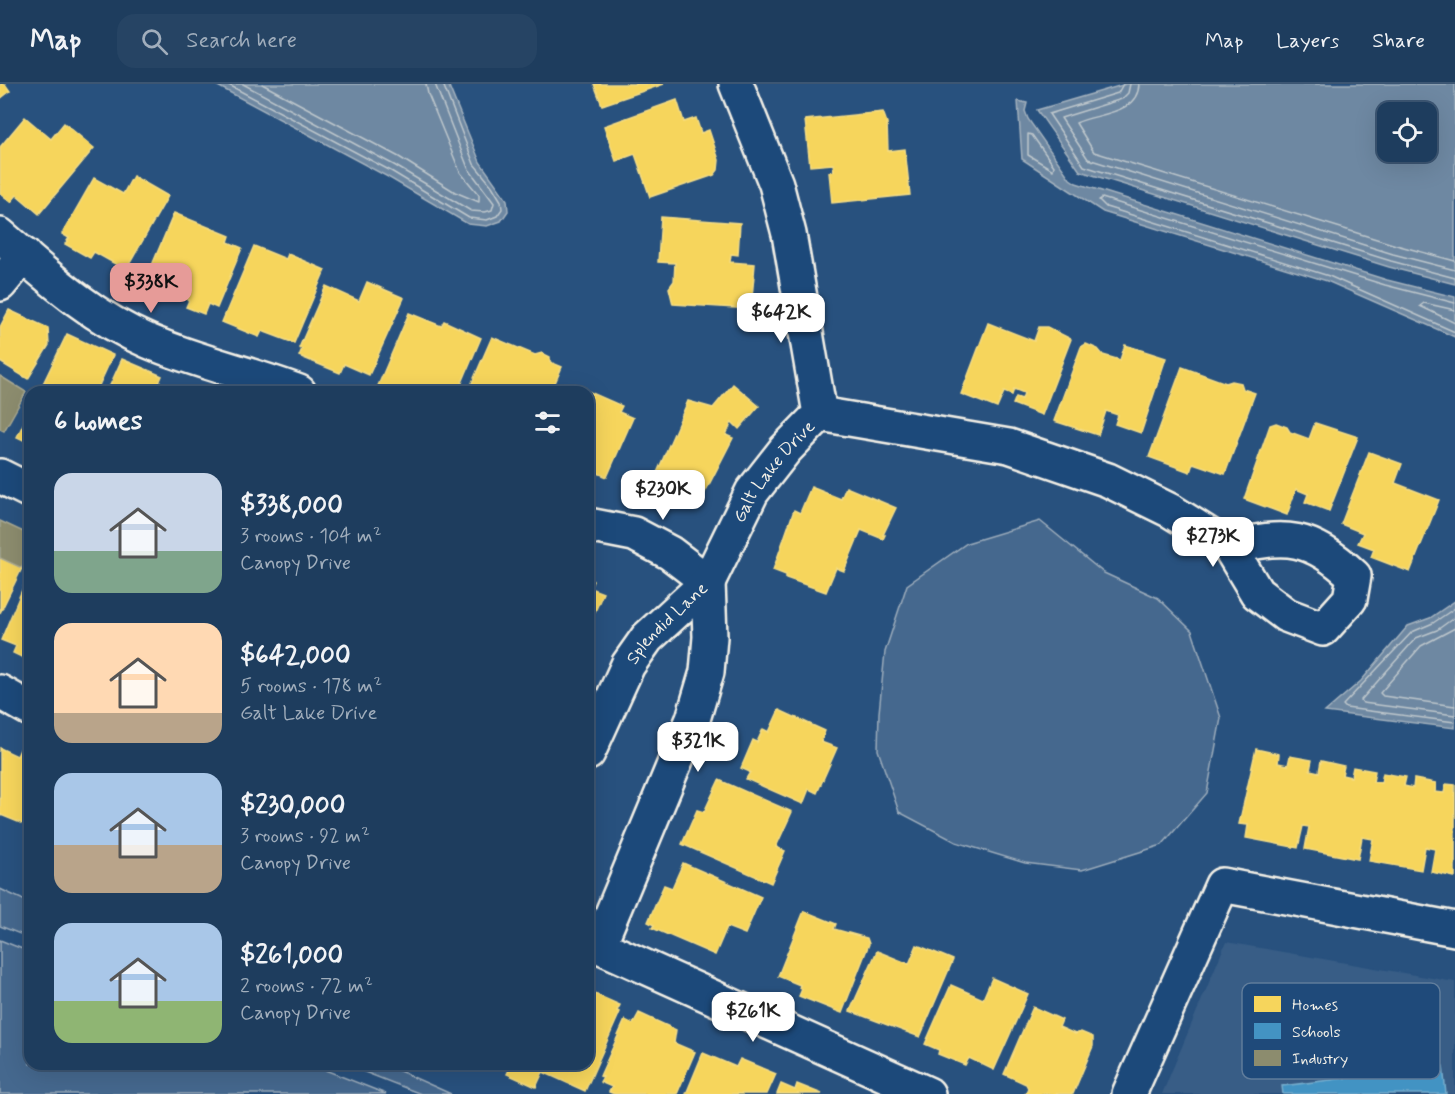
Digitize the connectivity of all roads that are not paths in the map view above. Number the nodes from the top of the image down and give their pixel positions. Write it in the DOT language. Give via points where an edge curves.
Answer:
graph roads {
  1 [pos="736,84"];
  2 [pos="12,245"];
  3 [pos="0,284"];
  4 [pos="280,386"];
  5 [pos="820,414"];
  6 [pos="0,476"];
  7 [pos="24,488"];
  8 [pos="594,526"];
  9 [pos="1230,548"];
  10 [pos="708,582"];
  11 [pos="0,692"];
  12 [pos="24,706"];
  13 [pos="594,740"];
  14 [pos="1455,928"];
  15 [pos="594,941"];
  16 [pos="594,943"];
  17 [pos="928,1094"];
  18 [pos="1129,1094"];
  1 -- 5 [label="street, Galt Lake Drive" via="776,184 789,234"];
  2 -- 3 [label="street"];
  2 -- 4 [label="street" via="80,303 146,341"];
  5 -- 9 [label="street" via="1020,450 1108,480 1171,511"];
  5 -- 10 [label="street, Galt Lake Drive" via="752,492"];
  6 -- 7 [label="street"];
  8 -- 10 [label="street" via="634,534 670,553"];
  10 -- 13 [label="street, Splendid Lane" via="647,638 628,665"];
  10 -- 15 [label="street, Splendid Lane" via="707,672 696,710"];
  11 -- 12 [label="street"];
  14 -- 18 [label="street" via="1222,885"];
  16 -- 17 [label="street"];
}
